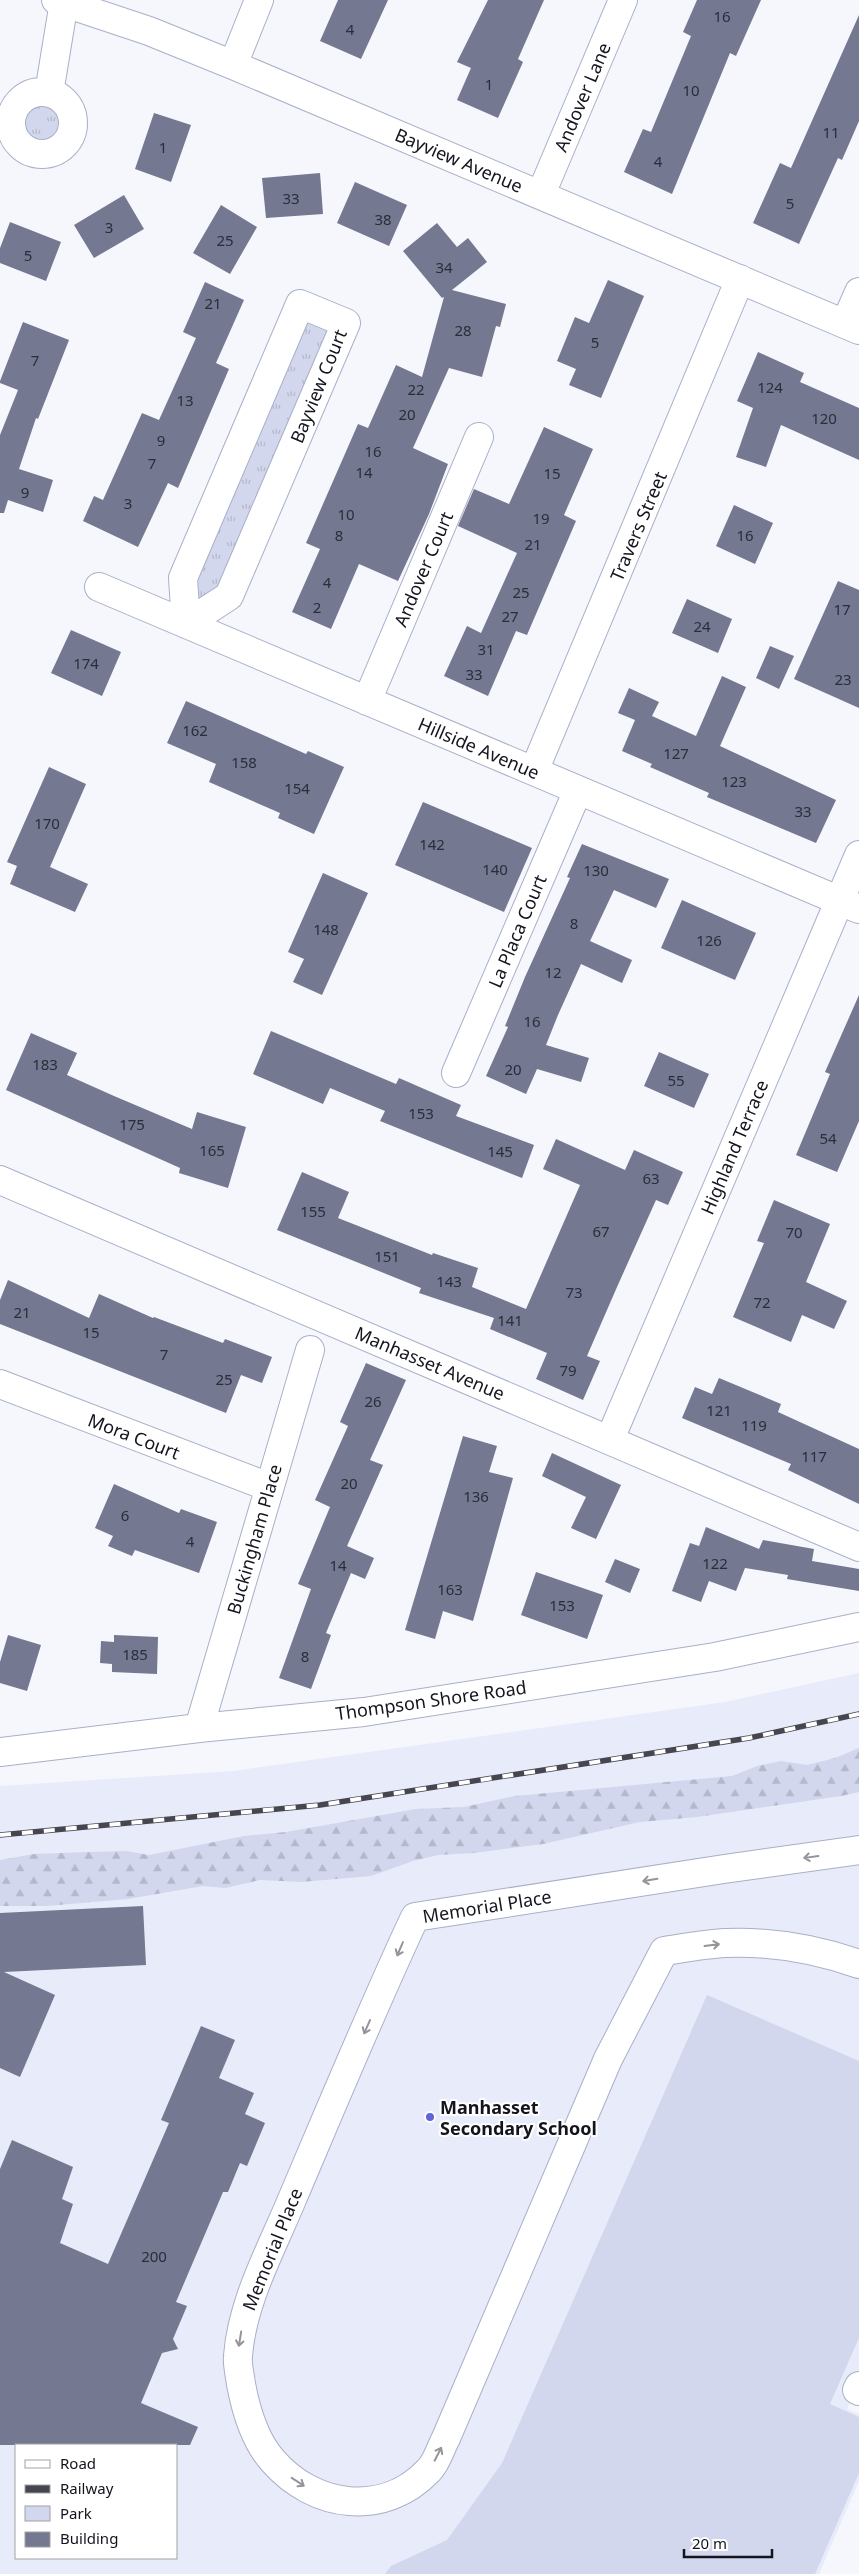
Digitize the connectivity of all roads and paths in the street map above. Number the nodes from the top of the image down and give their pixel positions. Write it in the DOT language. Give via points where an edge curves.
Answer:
graph roads {
  1 [pos="259,0"];
  2 [pos="623,0"];
  3 [pos="60,1"];
  4 [pos="232,65"];
  5 [pos="49,93"];
  6 [pos="541,194"];
  7 [pos="740,279"];
  8 [pos="859,292"];
  9 [pos="852,327"];
  10 [pos="479,437"];
  11 [pos="99,586"];
  12 [pos="186,624"];
  13 [pos="367,700"];
  14 [pos="534,771"];
  15 [pos="578,790"];
  16 [pos="859,855"];
  17 [pos="849,905"];
  18 [pos="456,1073"];
  19 [pos="0,1180"];
  20 [pos="310,1350"];
  21 [pos="0,1384"];
  22 [pos="610,1439"];
  23 [pos="269,1488"];
  24 [pos="859,1547"];
  25 [pos="859,1627"];
  26 [pos="199,1728"];
  27 [pos="0,1752"];
  28 [pos="859,1850"];
  29 [pos="859,1964"];
  30 [pos="859,2386"];
  31 [pos="859,2391"];
  1 -- 4 [label="street"];
  2 -- 6 [label="street, Andover Lane"];
  3 -- 4 [label="street, Bayview Avenue" via="149,31"];
  3 -- 5 [label="street"];
  4 -- 6 [label="street, Bayview Avenue"];
  6 -- 7 [label="street, Bayview Avenue"];
  7 -- 9 [label="street, Bayview Avenue"];
  7 -- 14 [label="street, Travers Street"];
  8 -- 9 [label="street"];
  10 -- 13 [label="street, Andover Court"];
  11 -- 12 [label="street, Hillside Avenue"];
  12 -- 12 [label="street, Bayview Court" via="229,596 346,324 300,304 183,578"];
  12 -- 13 [label="street, Hillside Avenue"];
  13 -- 14 [label="street, Hillside Avenue"];
  14 -- 15 [label="street, Hillside Avenue"];
  15 -- 17 [label="street, Hillside Avenue"];
  15 -- 18 [label="street, La Placa Court"];
  16 -- 17 [label="street, Highland Terrace"];
  17 -- 22 [label="street, Highland Terrace"];
  19 -- 22 [label="street, Manhasset Avenue"];
  20 -- 23 [label="street, Buckingham Place"];
  21 -- 23 [label="street, Mora Court"];
  22 -- 24 [label="street, Manhasset Avenue"];
  23 -- 26 [label="street, Buckingham Place"];
  25 -- 26 [label="street, Thompson Shore Road" via="715,1657 364,1712"];
  26 -- 27 [label="street, Thompson Shore Road"];
  28 -- 29 [label="street, Memorial Place, one-way" via="415,1917 244,2313 237,2358 243,2392 251,2424 273,2461 308,2488 329,2498 348,2502 387,2496 409,2486 430,2469 608,2059 664,1950 725,1943 787,1945 831,1954"];
  30 -- 31 [label="street"];
}
